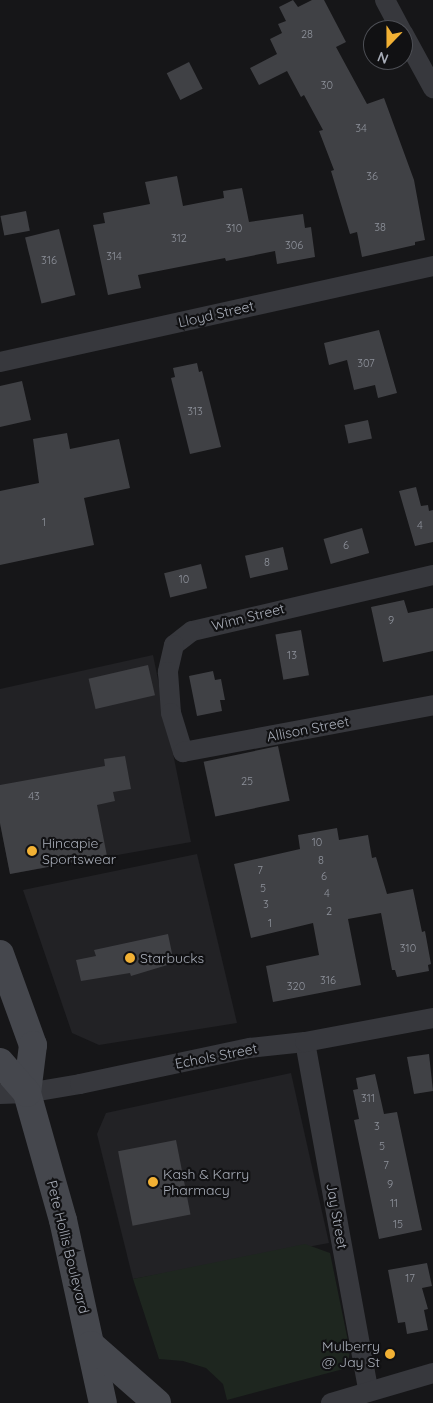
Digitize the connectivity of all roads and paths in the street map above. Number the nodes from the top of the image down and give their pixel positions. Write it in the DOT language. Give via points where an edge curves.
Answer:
graph roads {
  1 [pos="385,0"];
  2 [pos="396,20"];
  3 [pos="413,51"];
  4 [pos="433,88"];
  5 [pos="433,266"];
  6 [pos="0,362"];
  7 [pos="433,575"];
  8 [pos="433,705"];
  9 [pos="183,752"];
  10 [pos="0,954"];
  11 [pos="433,1018"];
  12 [pos="306,1042"];
  13 [pos="0,1062"];
  14 [pos="28,1093"];
  15 [pos="0,1094"];
  16 [pos="91,1345"];
  17 [pos="433,1373"];
  18 [pos="368,1390"];
  19 [pos="103,1403"];
  20 [pos="157,1403"];
  21 [pos="330,1403"];
  1 -- 2 [label="street"];
  3 -- 4 [label="street"];
  5 -- 6 [label="street, Lloyd Street"];
  7 -- 9 [label="street, Winn Street" via="192,631 174,645 168,672 171,713"];
  8 -- 9 [label="street, Allison Street"];
  10 -- 14 [label="main road, Pete Hollis Boulevard" via="33,1045"];
  11 -- 12 [label="street, Echols Street"];
  12 -- 14 [label="street, Echols Street" via="250,1048"];
  12 -- 18 [label="street, Jay Street"];
  13 -- 14 [label="main road, Pete Hollis Boulevard"];
  14 -- 15 [label="street, Echols Street"];
  14 -- 16 [label="main road, Pete Hollis Boulevard" via="63,1220"];
  16 -- 19 [label="main road, Pete Hollis Boulevard"];
  16 -- 20 [label="main road"];
  17 -- 18 [label="street"];
  18 -- 21 [label="street"];
}
